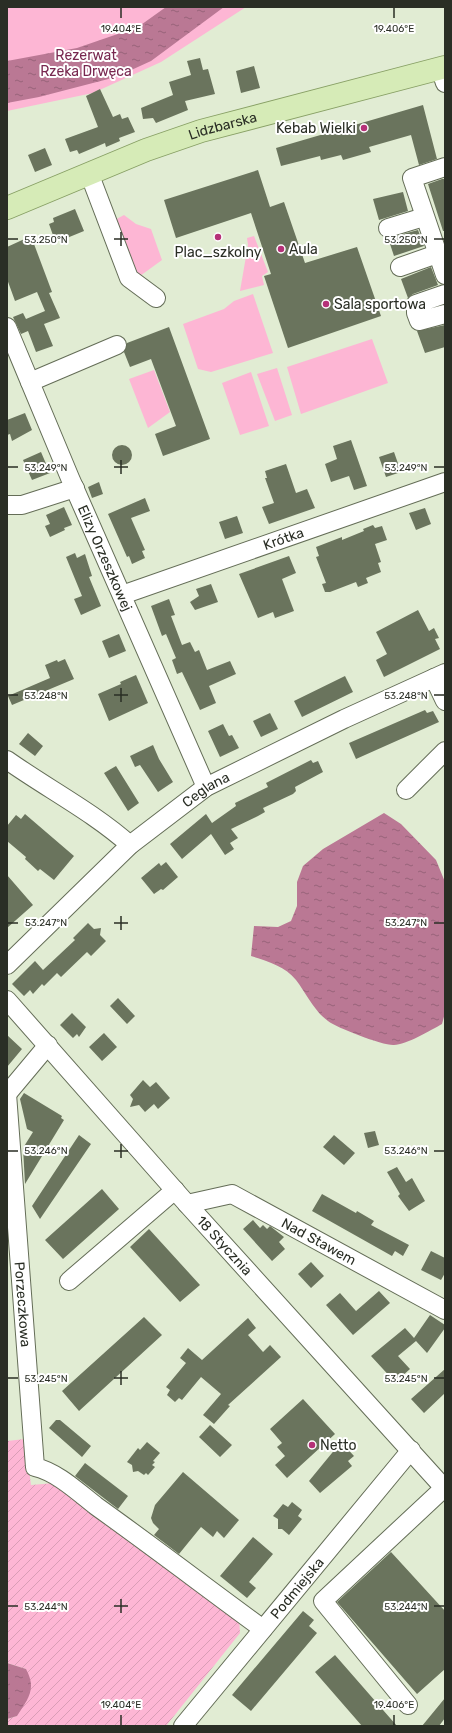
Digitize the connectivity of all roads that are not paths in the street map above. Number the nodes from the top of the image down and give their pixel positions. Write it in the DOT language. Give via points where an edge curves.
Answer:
graph roads {
  1 [pos="443,73"];
  2 [pos="445,168"];
  3 [pos="89,173"];
  4 [pos="7,208"];
  5 [pos="424,217"];
  6 [pos="388,228"];
  7 [pos="437,254"];
  8 [pos="400,267"];
  9 [pos="445,275"];
  10 [pos="445,294"];
  11 [pos="156,298"];
  12 [pos="445,314"];
  13 [pos="7,327"];
  14 [pos="117,345"];
  15 [pos="30,382"];
  16 [pos="445,482"];
  17 [pos="75,488"];
  18 [pos="7,505"];
  19 [pos="122,595"];
  20 [pos="440,676"];
  21 [pos="445,701"];
  22 [pos="445,751"];
  23 [pos="7,760"];
  24 [pos="206,787"];
  25 [pos="406,790"];
  26 [pos="130,845"];
  27 [pos="7,965"];
  28 [pos="7,1000"];
  29 [pos="48,1045"];
  30 [pos="7,1094"];
  31 [pos="175,1190"];
  32 [pos="187,1204"];
  33 [pos="68,1281"];
  34 [pos="445,1310"];
  35 [pos="410,1450"];
  36 [pos="445,1488"];
  37 [pos="263,1629"];
  38 [pos="408,1706"];
  39 [pos="183,1726"];
  1 -- 3 [label="main road, Lidzbarska" via="200,131"];
  2 -- 5 [label="street" via="412,178"];
  3 -- 4 [label="main road, Lidzbarska"];
  3 -- 11 [label="street" via="128,278"];
  5 -- 6 [label="street"];
  5 -- 7 [label="street"];
  7 -- 8 [label="street"];
  7 -- 9 [label="street"];
  10 -- 12 [label="street" via="416,304 419,322"];
  13 -- 15 [label="street, Elizy Orzeszkowej"];
  14 -- 15 [label="street"];
  15 -- 17 [label="street, Elizy Orzeszkowej"];
  16 -- 19 [label="street, Krótka"];
  17 -- 18 [label="street" via="22,505"];
  17 -- 19 [label="street, Elizy Orzeszkowej"];
  19 -- 24 [label="street, Elizy Orzeszkowej"];
  20 -- 21 [label="street"];
  20 -- 24 [label="street, Ceglana" via="344,719"];
  22 -- 25 [label="street"];
  23 -- 26 [label="street" via="109,827"];
  24 -- 26 [label="street, Ceglana"];
  26 -- 27 [label="street, Ceglana"];
  28 -- 29 [label="street, 18 Stycznia"];
  29 -- 30 [label="street"];
  29 -- 31 [label="street, 18 Stycznia"];
  30 -- 37 [label="street, Porzeczkowa" via="35,1467 44,1469 156,1548"];
  31 -- 32 [label="street, 18 Stycznia"];
  31 -- 33 [label="street"];
  32 -- 34 [label="street, Nad Stawem" via="232,1194"];
  32 -- 35 [label="street, 18 Stycznia"];
  35 -- 36 [label="street, 18 Stycznia"];
  35 -- 37 [label="street, Podmiejska"];
  36 -- 38 [label="street" via="323,1601"];
  37 -- 39 [label="street, Podmiejska"];
}
